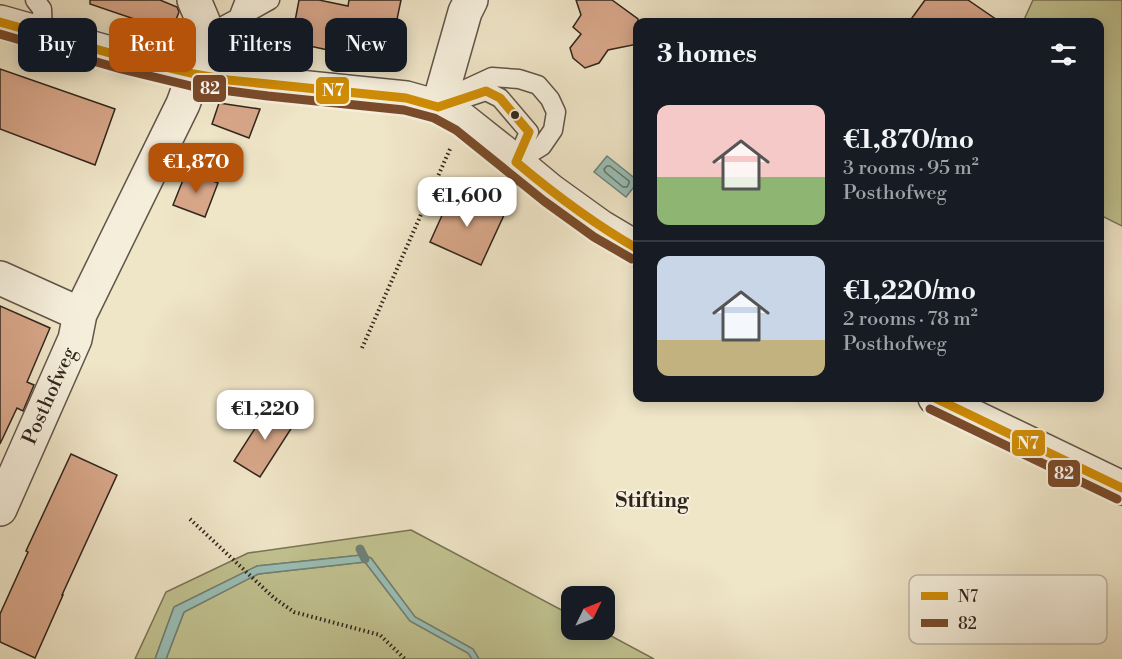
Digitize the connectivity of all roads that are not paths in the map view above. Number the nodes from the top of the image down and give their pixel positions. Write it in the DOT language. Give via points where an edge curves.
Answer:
graph roads {
  1 [pos="36,0"];
  2 [pos="194,0"];
  3 [pos="245,0"];
  4 [pos="270,0"];
  5 [pos="471,0"];
  6 [pos="42,18"];
  7 [pos="238,18"];
  8 [pos="0,22"];
  9 [pos="18,27"];
  10 [pos="208,34"];
  11 [pos="201,38"];
  12 [pos="97,50"];
  13 [pos="194,74"];
  14 [pos="450,114"];
  15 [pos="516,162"];
  16 [pos="633,246"];
  17 [pos="0,278"];
  18 [pos="80,314"];
  19 [pos="943,402"];
  20 [pos="1122,488"];
  21 [pos="0,509"];
  1 -- 6 [label="lane"];
  2 -- 11 [label="street, Posthofweg" via="202,21"];
  3 -- 7 [label="lane"];
  4 -- 7 [label="lane"];
  5 -- 14 [label="street" via="465,12"];
  8 -- 9 [label="street"];
  10 -- 11 [label="lane"];
  11 -- 13 [label="street, Posthofweg"];
  12 -- 13 [label="street"];
  13 -- 14 [label="street" via="406,98"];
  13 -- 18 [label="street, Posthofweg"];
  14 -- 15 [label="street"];
  14 -- 15 [label="lane" via="466,89 492,76 537,85 556,112 553,130 542,146"];
  15 -- 16 [label="street" via="601,227"];
  17 -- 18 [label="street"];
  18 -- 21 [label="street, Posthofweg" via="75,339"];
  19 -- 20 [label="street"];
}
